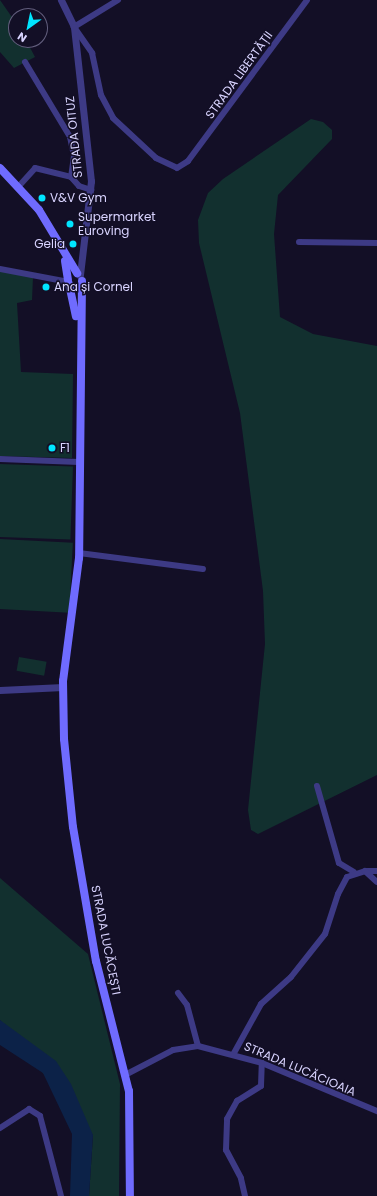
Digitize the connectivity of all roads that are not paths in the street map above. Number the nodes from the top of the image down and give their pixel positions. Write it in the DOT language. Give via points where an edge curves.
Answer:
graph roads {
  1 [pos="61,0"];
  2 [pos="118,0"];
  3 [pos="307,0"];
  4 [pos="74,27"];
  5 [pos="25,62"];
  6 [pos="0,168"];
  7 [pos="71,177"];
  8 [pos="19,186"];
  9 [pos="91,190"];
  10 [pos="299,242"];
  11 [pos="377,243"];
  12 [pos="60,247"];
  13 [pos="0,269"];
  14 [pos="80,276"];
  15 [pos="69,282"];
  16 [pos="79,332"];
  17 [pos="0,459"];
  18 [pos="79,462"];
  19 [pos="79,553"];
  20 [pos="203,569"];
  21 [pos="63,687"];
  22 [pos="0,690"];
  23 [pos="317,786"];
  24 [pos="365,871"];
  25 [pos="377,871"];
  26 [pos="354,872"];
  27 [pos="377,882"];
  28 [pos="178,993"];
  29 [pos="198,1046"];
  30 [pos="234,1053"];
  31 [pos="262,1063"];
  32 [pos="125,1075"];
  33 [pos="377,1111"];
  34 [pos="0,1128"];
  35 [pos="62,1196"];
  36 [pos="130,1196"];
  37 [pos="245,1196"];
  1 -- 4 [label="street, STRADA OITUZ"];
  2 -- 4 [label="street"];
  3 -- 4 [label="street, STRADA LIBERTĂȚII" via="188,161 177,168 165,165 118,126 101,95 92,53"];
  4 -- 9 [label="street, STRADA OITUZ"];
  5 -- 7 [label="street" via="70,137 74,156"];
  6 -- 8 [label="main road"];
  7 -- 8 [label="street" via="34,168"];
  7 -- 9 [label="street" via="79,186"];
  8 -- 12 [label="main road" via="43,216"];
  9 -- 14 [label="street, STRADA OITUZ"];
  10 -- 11 [label="street"];
  12 -- 14 [label="main road"];
  12 -- 15 [label="main road"];
  13 -- 15 [label="street"];
  14 -- 15 [label="main road"];
  14 -- 15 [label="main road" via="77,287"];
  14 -- 16 [label="main road"];
  15 -- 16 [label="main road"];
  16 -- 18 [label="main road, STRADA LUCĂCEȘTI"];
  17 -- 18 [label="street"];
  18 -- 19 [label="main road, STRADA LUCĂCEȘTI"];
  19 -- 20 [label="street"];
  19 -- 21 [label="main road, STRADA LUCĂCEȘTI"];
  21 -- 22 [label="street"];
  21 -- 32 [label="main road, STRADA LUCĂCEȘTI" via="64,739 73,827 96,961"];
  23 -- 26 [label="street" via="339,863 344,870"];
  24 -- 25 [label="street"];
  24 -- 26 [label="street"];
  24 -- 27 [label="street"];
  26 -- 30 [label="street" via="338,894 325,934 291,977 261,1004"];
  28 -- 29 [label="street" via="187,1005"];
  29 -- 30 [label="street, STRADA LUCĂCIOAIA"];
  29 -- 32 [label="street, STRADA LUCĂCIOAIA" via="173,1050"];
  30 -- 31 [label="street, STRADA LUCĂCIOAIA"];
  31 -- 33 [label="street, STRADA LUCĂCIOAIA"];
  31 -- 37 [label="street" via="261,1086 237,1101 227,1119 226,1150 238,1172"];
  32 -- 36 [label="main road, STRADA LUCĂCEȘTI" via="129,1091"];
  34 -- 35 [label="street" via="29,1109 40,1116 44,1124 48,1157 57,1174"];
}
